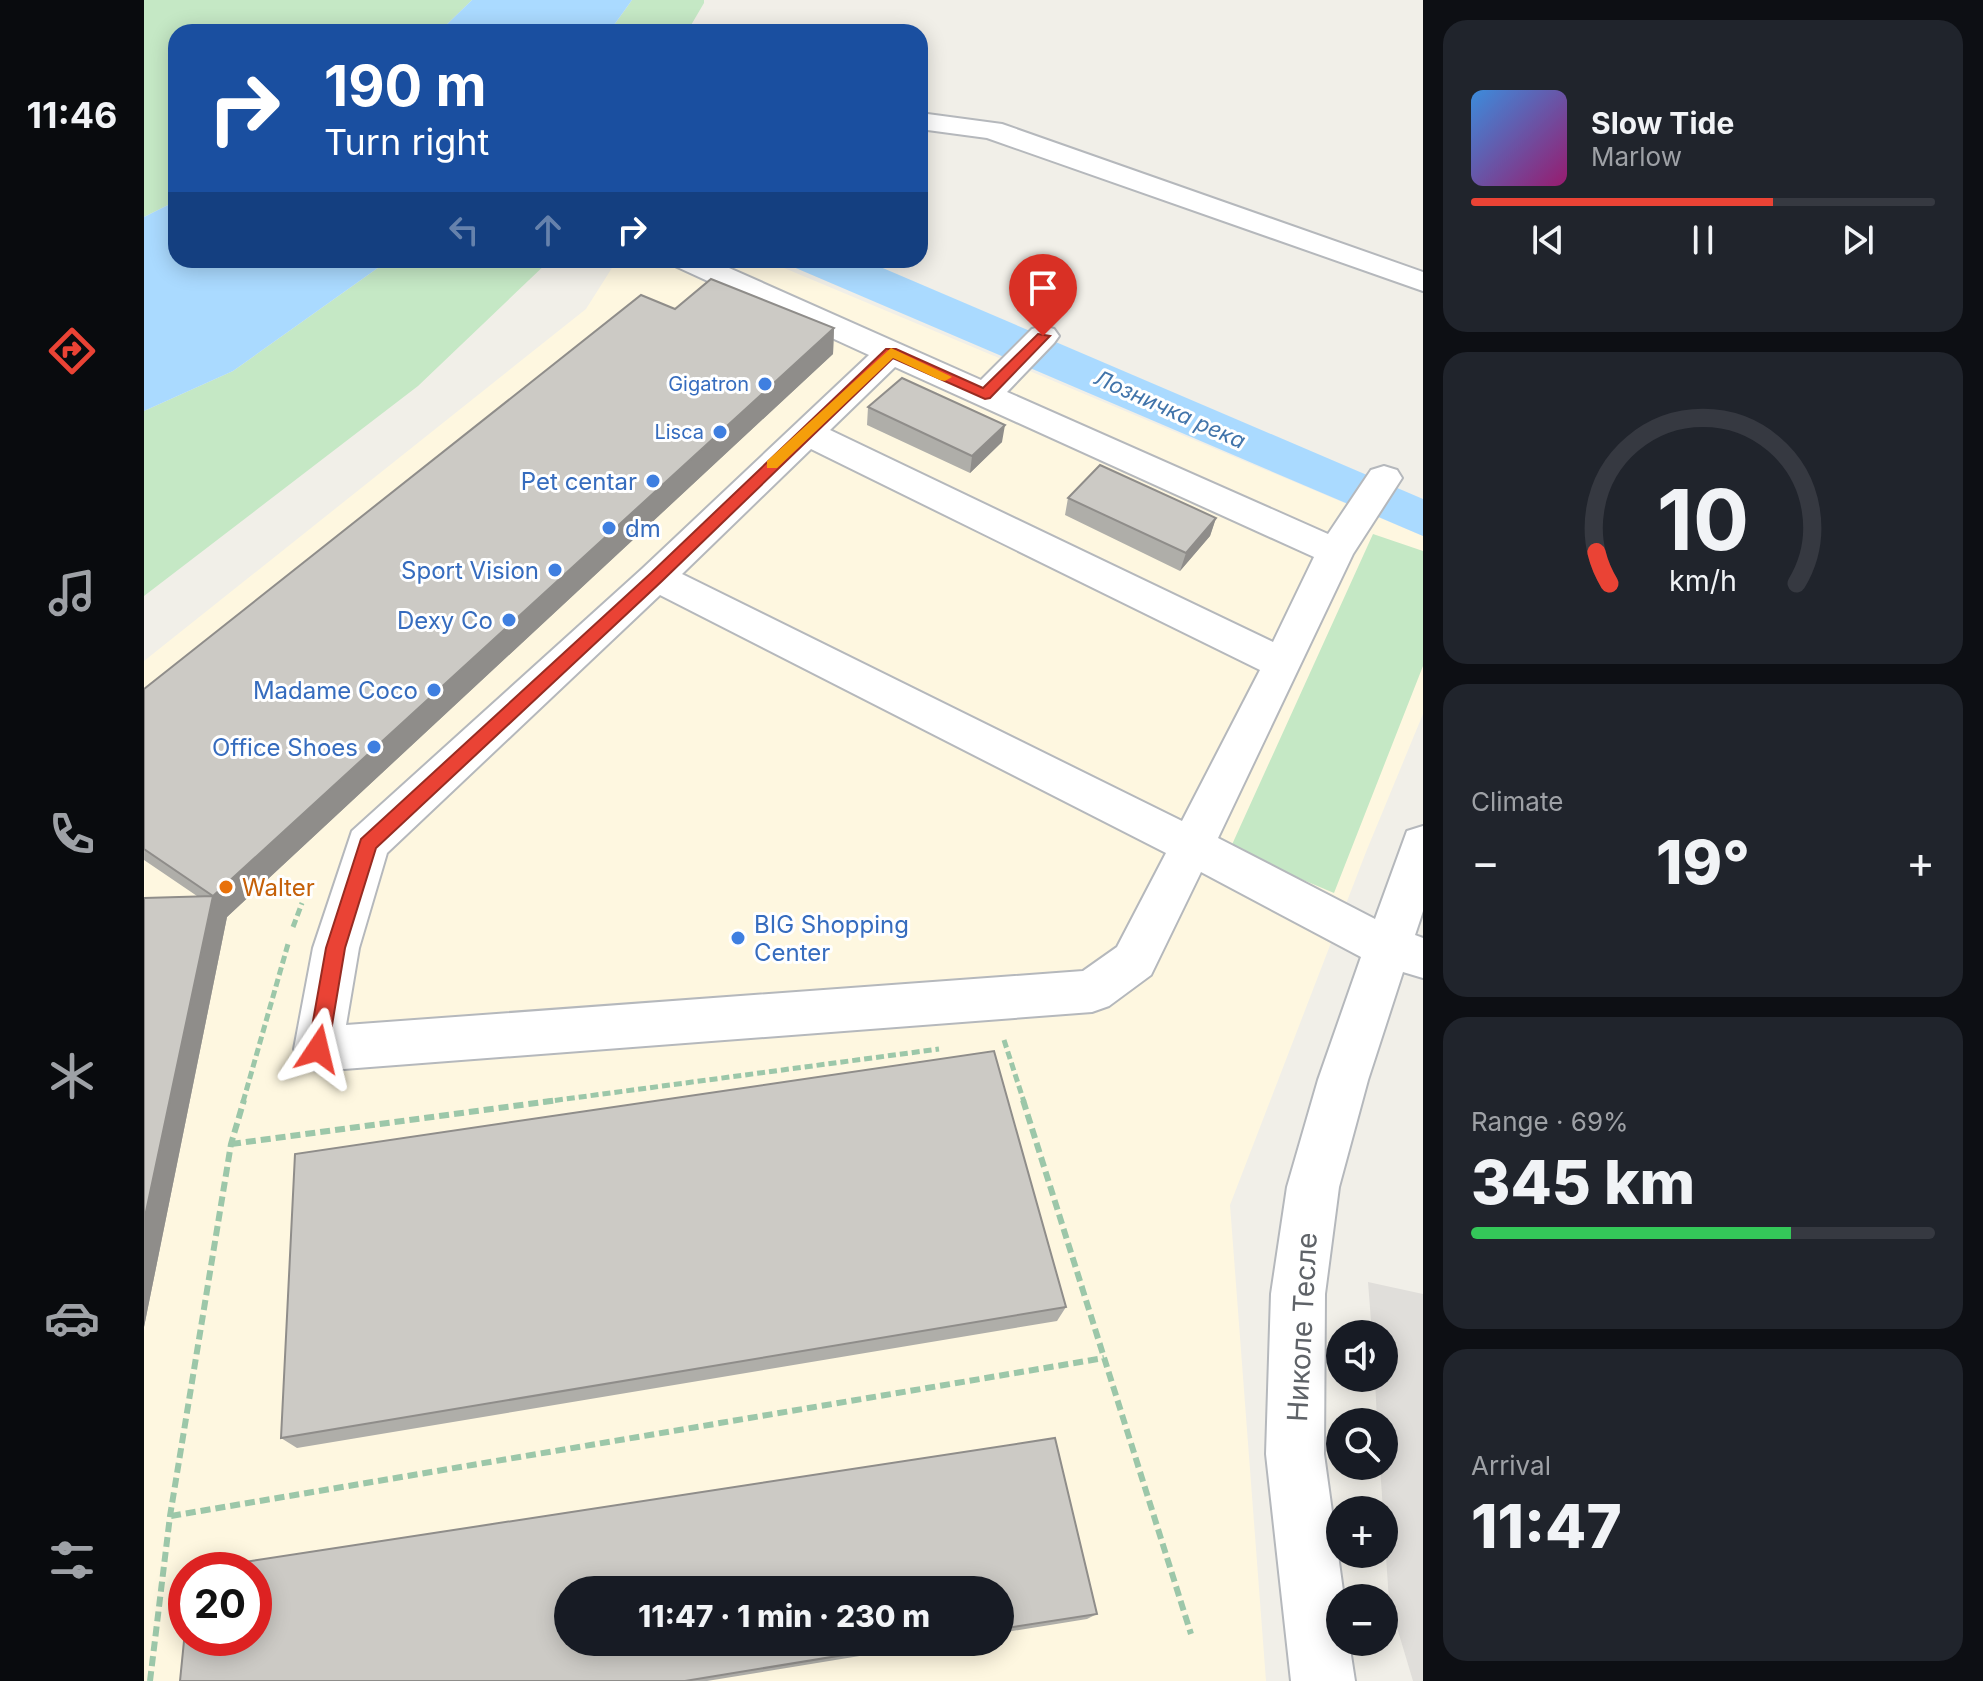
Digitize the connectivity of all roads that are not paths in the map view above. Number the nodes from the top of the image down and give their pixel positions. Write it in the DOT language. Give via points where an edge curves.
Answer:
graph roads {
  1 [pos="928,122"];
  2 [pos="704,268"];
  3 [pos="1423,282"];
  4 [pos="1043,336"];
  5 [pos="891,352"];
  6 [pos="985,395"];
  7 [pos="805,432"];
  8 [pos="1374,492"];
  9 [pos="1335,552"];
  10 [pos="656,577"];
  11 [pos="1283,664"];
  12 [pos="1423,844"];
  13 [pos="1192,846"];
  14 [pos="1405,953"];
  15 [pos="1323,1681"];
  1 -- 3 [label="street" via="992,130"];
  2 -- 5 [label="street"];
  4 -- 6 [label="street"];
  5 -- 6 [label="street"];
  5 -- 7 [label="street"];
  6 -- 9 [label="street"];
  7 -- 10 [label="street"];
  7 -- 11 [label="street"];
  8 -- 9 [label="street"];
  9 -- 11 [label="street"];
  10 -- 13 [label="street"];
  10 -- 13 [label="street" via="368,844 336,948 318,1049 1092,991 1134,961"];
  11 -- 13 [label="street"];
  12 -- 14 [label="street, Николе Тесле"];
  13 -- 14 [label="street"];
  14 -- 15 [label="street, Николе Тесле" via="1343,1080 1313,1187 1298,1294 1295,1454"];
}
